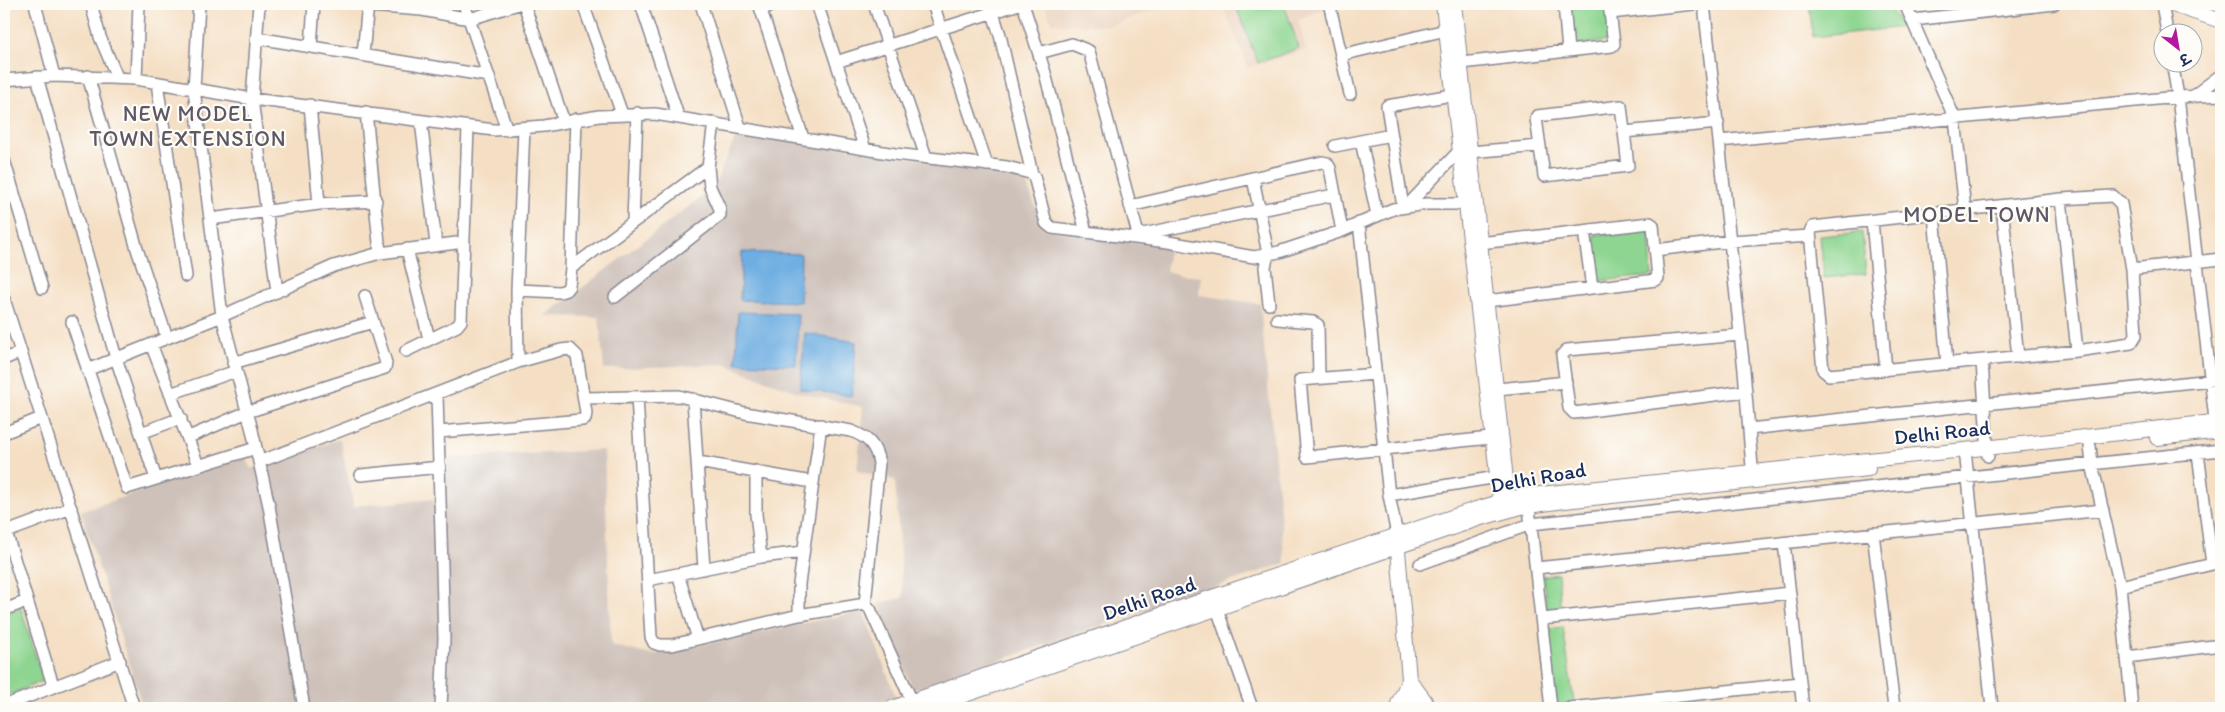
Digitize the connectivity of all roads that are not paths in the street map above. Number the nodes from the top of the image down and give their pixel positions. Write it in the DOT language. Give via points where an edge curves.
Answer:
graph roads {
  1 [pos="35,4"];
  2 [pos="91,4"];
  3 [pos="139,4"];
  4 [pos="199,4"];
  5 [pos="259,4"];
  6 [pos="314,4"];
  7 [pos="464,4"];
  8 [pos="518,4"];
  9 [pos="524,4"];
  10 [pos="583,4"];
  11 [pos="641,4"];
  12 [pos="701,4"];
  13 [pos="777,4"];
  14 [pos="816,4"];
  15 [pos="874,4"];
  16 [pos="933,4"];
  17 [pos="1019,4"];
  18 [pos="1023,4"];
  19 [pos="1443,4"];
  20 [pos="1454,4"];
  21 [pos="1564,4"];
  22 [pos="1693,4"];
  23 [pos="1704,4"];
  24 [pos="1905,4"];
  25 [pos="2054,4"];
  26 [pos="2162,4"];
  27 [pos="2170,4"];
  28 [pos="2202,4"];
  29 [pos="368,5"];
  30 [pos="760,6"];
  31 [pos="2019,6"];
  32 [pos="422,7"];
  33 [pos="1330,7"];
  34 [pos="991,8"];
  35 [pos="1610,8"];
  36 [pos="2221,11"];
  37 [pos="470,19"];
  38 [pos="1913,20"];
  39 [pos="2221,21"];
  40 [pos="2165,22"];
  41 [pos="941,28"];
  42 [pos="1451,29"];
  43 [pos="257,38"];
  44 [pos="888,45"];
  45 [pos="311,46"];
  46 [pos="1568,51"];
  47 [pos="1039,53"];
  48 [pos="363,54"];
  49 [pos="1341,55"];
  50 [pos="836,62"];
  51 [pos="1455,64"];
  52 [pos="2174,72"];
  53 [pos="2221,74"];
  54 [pos="54,76"];
  55 [pos="88,76"];
  56 [pos="489,76"];
  57 [pos="37,77"];
  58 [pos="117,77"];
  59 [pos="136,79"];
  60 [pos="4,80"];
  61 [pos="157,83"];
  62 [pos="194,89"];
  63 [pos="1350,94"];
  64 [pos="1452,95"];
  65 [pos="2221,95"];
  66 [pos="2178,97"];
  67 [pos="2192,97"];
  68 [pos="252,99"];
  69 [pos="310,105"];
  70 [pos="366,112"];
  71 [pos="638,113"];
  72 [pos="622,114"];
  73 [pos="678,116"];
  74 [pos="576,119"];
  75 [pos="1955,119"];
  76 [pos="421,121"];
  77 [pos="564,122"];
  78 [pos="1718,122"];
  79 [pos="714,123"];
  80 [pos="468,127"];
  81 [pos="740,127"];
  82 [pos="524,128"];
  83 [pos="507,130"];
  84 [pos="1624,132"];
  85 [pos="1391,135"];
  86 [pos="804,138"];
  87 [pos="1361,141"];
  88 [pos="1720,141"];
  89 [pos="1335,146"];
  90 [pos="1540,146"];
  91 [pos="865,148"];
  92 [pos="1464,152"];
  93 [pos="926,158"];
  94 [pos="4,160"];
  95 [pos="986,165"];
  96 [pos="708,167"];
  97 [pos="1032,174"];
  98 [pos="1254,178"];
  99 [pos="1334,195"];
  100 [pos="2061,199"];
  101 [pos="376,201"];
  102 [pos="319,204"];
  103 [pos="1470,204"];
  104 [pos="1130,206"];
  105 [pos="2002,206"];
  106 [pos="1404,207"];
  107 [pos="1259,210"];
  108 [pos="1965,210"];
  109 [pos="265,212"];
  110 [pos="1934,214"];
  111 [pos="1377,215"];
  112 [pos="211,218"];
  113 [pos="633,221"];
  114 [pos="1872,221"];
  115 [pos="1359,223"];
  116 [pos="1342,231"];
  117 [pos="1584,231"];
  118 [pos="1086,232"];
  119 [pos="1138,236"];
  120 [pos="1810,236"];
  121 [pos="1730,241"];
  122 [pos="464,242"];
  123 [pos="1480,243"];
  124 [pos="436,244"];
  125 [pos="407,249"];
  126 [pos="1655,250"];
  127 [pos="380,253"];
  128 [pos="1268,254"];
  129 [pos="2221,259"];
  130 [pos="2197,262"];
  131 [pos="571,268"];
  132 [pos="2132,269"];
  133 [pos="186,276"];
  134 [pos="1592,287"];
  135 [pos="42,288"];
  136 [pos="517,290"];
  137 [pos="277,292"];
  138 [pos="365,296"];
  139 [pos="615,297"];
  140 [pos="4,298"];
  141 [pos="1481,302"];
  142 [pos="1268,304"];
  143 [pos="222,316"];
  144 [pos="1276,319"];
  145 [pos="72,322"];
  146 [pos="374,322"];
  147 [pos="1740,335"];
  148 [pos="167,338"];
  149 [pos="429,339"];
  150 [pos="151,344"];
  151 [pos="406,351"];
  152 [pos="2077,351"];
  153 [pos="21,352"];
  154 [pos="2018,357"];
  155 [pos="116,358"];
  156 [pos="4,359"];
  157 [pos="1982,361"];
  158 [pos="518,362"];
  159 [pos="1947,364"];
  160 [pos="235,367"];
  161 [pos="87,370"];
  162 [pos="1886,370"];
  163 [pos="1376,374"];
  164 [pos="1319,378"];
  165 [pos="2216,379"];
  166 [pos="1566,382"];
  167 [pos="1491,389"];
  168 [pos="1746,391"];
  169 [pos="170,394"];
  170 [pos="437,395"];
  171 [pos="637,397"];
  172 [pos="585,398"];
  173 [pos="693,399"];
  174 [pos="1986,404"];
  175 [pos="248,412"];
  176 [pos="41,418"];
  177 [pos="181,418"];
  178 [pos="821,425"];
  179 [pos="2218,426"];
  180 [pos="1749,429"];
  181 [pos="439,432"];
  182 [pos="4,433"];
  183 [pos="141,433"];
  184 [pos="189,437"];
  185 [pos="1497,437"];
  186 [pos="2090,446"];
  187 [pos="256,448"];
  188 [pos="1384,450"];
  189 [pos="2221,450"];
  190 [pos="1988,452"];
  191 [pos="2198,452"];
  192 [pos="1966,454"];
  193 [pos="259,462"];
  194 [pos="698,462"];
  195 [pos="2092,464"];
  196 [pos="198,466"];
  197 [pos="440,467"];
  198 [pos="756,471"];
  199 [pos="361,475"];
  200 [pos="1753,476"];
  201 [pos="1968,477"];
  202 [pos="1497,478"];
  203 [pos="156,479"];
  204 [pos="812,482"];
  205 [pos="1389,495"];
  206 [pos="1528,500"];
  207 [pos="1505,506"];
  208 [pos="71,508"];
  209 [pos="2103,510"];
  210 [pos="1972,523"];
  211 [pos="1531,524"];
  212 [pos="5,532"];
  213 [pos="1873,533"];
  214 [pos="1398,541"];
  215 [pos="1784,543"];
  216 [pos="803,552"];
  217 [pos="761,558"];
  218 [pos="2216,563"];
  219 [pos="1420,564"];
  220 [pos="1536,568"];
  221 [pos="704,569"];
  222 [pos="678,574"];
  223 [pos="648,580"];
  224 [pos="2120,586"];
  225 [pos="1790,593"];
  226 [pos="27,601"];
  227 [pos="865,604"];
  228 [pos="1216,609"];
  229 [pos="4,610"];
  230 [pos="799,616"];
  231 [pos="1542,620"];
  232 [pos="698,639"];
  233 [pos="2221,645"];
  234 [pos="2127,657"];
  235 [pos="120,661"];
  236 [pos="1409,679"];
  237 [pos="1800,683"];
  238 [pos="53,685"];
  239 [pos="914,705"];
  240 [pos="4,706"];
  241 [pos="134,708"];
  242 [pos="304,708"];
  243 [pos="441,708"];
  244 [pos="892,708"];
  245 [pos="927,708"];
  246 [pos="1252,708"];
  247 [pos="1398,708"];
  248 [pos="1414,708"];
  249 [pos="1426,708"];
  250 [pos="1551,708"];
  251 [pos="1570,708"];
  252 [pos="1803,708"];
  253 [pos="1894,708"];
  254 [pos="1992,708"];
  255 [pos="2132,708"];
  1 -- 54 [label="street"];
  2 -- 58 [label="street"];
  3 -- 59 [label="street"];
  4 -- 62 [label="street"];
  5 -- 43 [label="street"];
  6 -- 45 [label="street"];
  7 -- 37 [label="street"];
  8 -- 37 [label="street"];
  9 -- 77 [label="street"];
  10 -- 72 [label="street"];
  11 -- 73 [label="street"];
  12 -- 81 [label="street"];
  13 -- 30 [label="street"];
  14 -- 50 [label="street"];
  15 -- 44 [label="street"];
  16 -- 41 [label="street"];
  17 -- 34 [label="street"];
  18 -- 47 [label="street"];
  19 -- 42 [label="main road"];
  20 -- 42 [label="main road"];
  21 -- 46 [label="street"];
  22 -- 35 [label="street"];
  23 -- 78 [label="street"];
  24 -- 38 [label="street"];
  25 -- 31 [label="street"];
  26 -- 40 [label="street"];
  27 -- 39 [label="main road"];
  28 -- 36 [label="main road"];
  29 -- 32 [label="street"];
  29 -- 48 [label="street"];
  30 -- 86 [label="street"];
  31 -- 38 [label="street"];
  32 -- 37 [label="street"];
  33 -- 49 [label="street"];
  34 -- 41 [label="street"];
  34 -- 97 [label="street"];
  35 -- 46 [label="street" via="1613,45"];
  37 -- 56 [label="street"];
  38 -- 75 [label="street"];
  41 -- 44 [label="street"];
  41 -- 95 [label="street"];
  42 -- 49 [label="street"];
  42 -- 51 [label="main road"];
  43 -- 45 [label="street"];
  43 -- 68 [label="street"];
  44 -- 50 [label="street"];
  44 -- 93 [label="street"];
  45 -- 48 [label="street"];
  46 -- 51 [label="street"];
  47 -- 104 [label="street" via="1072,44 1089,51"];
  47 -- 118 [label="street"];
  48 -- 56 [label="street"];
  49 -- 63 [label="street"];
  50 -- 91 [label="street"];
  51 -- 64 [label="main road"];
  51 -- 92 [label="main road"];
  52 -- 66 [label="street"];
  53 -- 67 [label="street"];
  54 -- 55 [label="street"];
  54 -- 57 [label="street"];
  55 -- 58 [label="street"];
  55 -- 148 [label="street" via="136,249"];
  56 -- 83 [label="street"];
  57 -- 60 [label="street"];
  57 -- 155 [label="street"];
  58 -- 59 [label="street"];
  59 -- 61 [label="street"];
  61 -- 62 [label="street"];
  61 -- 133 [label="street"];
  62 -- 68 [label="street"];
  62 -- 112 [label="street"];
  64 -- 85 [label="street" via="1389,104"];
  64 -- 92 [label="main road"];
  65 -- 67 [label="street"];
  66 -- 67 [label="street"];
  66 -- 75 [label="street"];
  66 -- 130 [label="street"];
  68 -- 69 [label="street"];
  68 -- 109 [label="street"];
  69 -- 70 [label="street"];
  69 -- 102 [label="street"];
  70 -- 76 [label="street"];
  70 -- 101 [label="street"];
  71 -- 72 [label="street"];
  71 -- 73 [label="street"];
  71 -- 113 [label="street"];
  72 -- 74 [label="street"];
  73 -- 79 [label="street"];
  74 -- 77 [label="street"];
  74 -- 131 [label="street"];
  75 -- 88 [label="street"];
  75 -- 108 [label="street"];
  76 -- 80 [label="street"];
  76 -- 124 [label="street"];
  77 -- 82 [label="street"];
  78 -- 84 [label="street"];
  78 -- 88 [label="street"];
  79 -- 81 [label="street"];
  79 -- 96 [label="street"];
  80 -- 83 [label="street"];
  80 -- 122 [label="street"];
  81 -- 86 [label="street"];
  82 -- 83 [label="street"];
  82 -- 136 [label="street"];
  84 -- 90 [label="street" via="1621,106 1539,115 1536,118"];
  84 -- 90 [label="street" via="1628,163 1625,168 1547,176 1543,172"];
  85 -- 87 [label="street"];
  85 -- 106 [label="street"];
  86 -- 91 [label="street"];
  87 -- 89 [label="street"];
  87 -- 111 [label="street"];
  88 -- 121 [label="street"];
  90 -- 92 [label="street"];
  91 -- 93 [label="street"];
  92 -- 103 [label="main road"];
  92 -- 106 [label="street"];
  93 -- 95 [label="street"];
  94 -- 135 [label="street"];
  95 -- 97 [label="street"];
  96 -- 113 [label="street"];
  96 -- 139 [label="street" via="710,187 720,215"];
  97 -- 118 [label="street" via="1048,226"];
  98 -- 99 [label="street" via="1327,163"];
  98 -- 104 [label="street"];
  98 -- 107 [label="street"];
  99 -- 107 [label="street"];
  99 -- 116 [label="street"];
  100 -- 105 [label="street"];
  100 -- 132 [label="street" via="2118,198"];
  100 -- 152 [label="street"];
  101 -- 102 [label="street"];
  101 -- 127 [label="street"];
  102 -- 109 [label="street"];
  103 -- 106 [label="street"];
  103 -- 123 [label="main road"];
  103 -- 141 [label="main road"];
  104 -- 119 [label="street"];
  105 -- 108 [label="street"];
  105 -- 154 [label="street"];
  106 -- 111 [label="street"];
  107 -- 119 [label="street"];
  107 -- 128 [label="street"];
  108 -- 110 [label="street"];
  109 -- 112 [label="street"];
  109 -- 137 [label="street"];
  110 -- 114 [label="street"];
  110 -- 159 [label="street"];
  111 -- 115 [label="street"];
  112 -- 143 [label="street"];
  113 -- 131 [label="street"];
  114 -- 120 [label="street" via="1813,227"];
  114 -- 162 [label="street"];
  115 -- 116 [label="street"];
  115 -- 163 [label="street"];
  116 -- 128 [label="street"];
  117 -- 123 [label="street"];
  117 -- 126 [label="street" via="1650,223 1653,225"];
  117 -- 134 [label="street"];
  118 -- 119 [label="street"];
  119 -- 128 [label="street" via="1245,257"];
  120 -- 121 [label="street"];
  120 -- 162 [label="street" via="1823,370 1829,375"];
  121 -- 126 [label="street"];
  121 -- 147 [label="street"];
  122 -- 124 [label="street"];
  122 -- 149 [label="street" via="460,324"];
  123 -- 141 [label="main road"];
  124 -- 125 [label="street"];
  125 -- 127 [label="street"];
  125 -- 149 [label="street"];
  126 -- 134 [label="street" via="1656,280"];
  127 -- 137 [label="street" via="334,266"];
  128 -- 142 [label="street" via="1265,267"];
  129 -- 130 [label="street"];
  130 -- 132 [label="street"];
  130 -- 165 [label="street"];
  131 -- 136 [label="street" via="568,286 563,291"];
  132 -- 152 [label="street" via="2134,341"];
  134 -- 141 [label="street"];
  136 -- 158 [label="street"];
  137 -- 143 [label="street"];
  138 -- 146 [label="street"];
  140 -- 153 [label="street"];
  141 -- 167 [label="main road"];
  143 -- 148 [label="street"];
  143 -- 160 [label="street"];
  144 -- 164 [label="street" via="1318,325"];
  145 -- 161 [label="street"];
  146 -- 160 [label="street"];
  146 -- 175 [label="street" via="386,362 382,370"];
  147 -- 166 [label="street" via="1567,350 1562,355"];
  147 -- 168 [label="street"];
  148 -- 150 [label="street"];
  149 -- 151 [label="street"];
  150 -- 155 [label="street"];
  150 -- 169 [label="street"];
  152 -- 154 [label="street"];
  153 -- 156 [label="street"];
  153 -- 176 [label="street"];
  154 -- 157 [label="street"];
  155 -- 161 [label="street"];
  155 -- 183 [label="street"];
  157 -- 159 [label="street"];
  157 -- 174 [label="street"];
  158 -- 170 [label="street"];
  158 -- 172 [label="street" via="570,349 577,356"];
  159 -- 162 [label="street"];
  160 -- 169 [label="street"];
  160 -- 175 [label="street"];
  161 -- 203 [label="street" via="127,488"];
  163 -- 164 [label="street"];
  163 -- 188 [label="street"];
  164 -- 188 [label="street" via="1298,382 1307,457"];
  165 -- 174 [label="street"];
  165 -- 179 [label="street"];
  166 -- 167 [label="street"];
  166 -- 168 [label="street" via="1569,408 1574,413"];
  167 -- 185 [label="main road"];
  168 -- 180 [label="street"];
  169 -- 177 [label="street"];
  170 -- 181 [label="street"];
  170 -- 193 [label="street"];
  171 -- 172 [label="street"];
  171 -- 173 [label="street"];
  171 -- 223 [label="street"];
  172 -- 181 [label="street" via="586,416 582,420"];
  173 -- 178 [label="street" via="745,413"];
  173 -- 194 [label="street"];
  174 -- 180 [label="street"];
  174 -- 190 [label="street"];
  175 -- 184 [label="street"];
  175 -- 187 [label="street"];
  176 -- 182 [label="street"];
  176 -- 208 [label="street"];
  177 -- 183 [label="street"];
  177 -- 184 [label="street"];
  178 -- 204 [label="street"];
  178 -- 227 [label="street" via="860,434 877,451 880,463"];
  179 -- 186 [label="main road, Delhi Road"];
  179 -- 190 [label="main road, Delhi Road"];
  180 -- 200 [label="street"];
  181 -- 197 [label="street"];
  183 -- 203 [label="street"];
  184 -- 196 [label="street"];
  185 -- 188 [label="street"];
  185 -- 202 [label="main road"];
  185 -- 207 [label="main road"];
  186 -- 190 [label="main road, Delhi Road"];
  186 -- 195 [label="street"];
  187 -- 193 [label="street"];
  187 -- 196 [label="street"];
  188 -- 205 [label="street"];
  189 -- 191 [label="street"];
  190 -- 192 [label="main road, Delhi Road"];
  191 -- 195 [label="street"];
  191 -- 218 [label="street"];
  192 -- 200 [label="main road, Delhi Road"];
  192 -- 201 [label="street"];
  193 -- 242 [label="street"];
  194 -- 198 [label="street"];
  194 -- 221 [label="street"];
  195 -- 201 [label="street"];
  195 -- 209 [label="street"];
  196 -- 203 [label="street"];
  197 -- 199 [label="street"];
  197 -- 243 [label="street" via="444,638"];
  198 -- 204 [label="street"];
  198 -- 217 [label="street"];
  200 -- 206 [label="main road, Delhi Road"];
  201 -- 210 [label="street"];
  201 -- 211 [label="street"];
  202 -- 205 [label="street"];
  202 -- 207 [label="main road"];
  204 -- 216 [label="street"];
  205 -- 214 [label="street"];
  206 -- 207 [label="main road, Delhi Road"];
  206 -- 211 [label="street"];
  207 -- 214 [label="main road, Delhi Road"];
  208 -- 212 [label="street"];
  208 -- 235 [label="street"];
  209 -- 210 [label="street"];
  209 -- 224 [label="street"];
  210 -- 213 [label="street"];
  210 -- 254 [label="street"];
  211 -- 219 [label="street"];
  211 -- 220 [label="street"];
  212 -- 226 [label="street"];
  213 -- 215 [label="street"];
  213 -- 253 [label="street"];
  214 -- 228 [label="main road, Delhi Road"];
  214 -- 236 [label="main road"];
  214 -- 239 [label="main road, Delhi Road"];
  215 -- 220 [label="street"];
  215 -- 225 [label="street"];
  216 -- 217 [label="street"];
  216 -- 230 [label="street"];
  217 -- 221 [label="street"];
  218 -- 224 [label="street"];
  220 -- 231 [label="street"];
  221 -- 222 [label="street"];
  222 -- 223 [label="street"];
  222 -- 232 [label="street"];
  223 -- 232 [label="street" via="654,643 672,645"];
  224 -- 234 [label="street"];
  225 -- 231 [label="street"];
  225 -- 237 [label="street"];
  226 -- 229 [label="street"];
  226 -- 238 [label="street"];
  227 -- 230 [label="street"];
  227 -- 239 [label="street"];
  228 -- 245 [label="main road, Delhi Road"];
  228 -- 246 [label="street"];
  230 -- 232 [label="street"];
  231 -- 250 [label="street"];
  233 -- 234 [label="street"];
  234 -- 255 [label="street"];
  235 -- 238 [label="street"];
  235 -- 241 [label="street"];
  236 -- 247 [label="main road"];
  236 -- 248 [label="main road"];
  236 -- 249 [label="main road"];
  237 -- 251 [label="street"];
  237 -- 252 [label="street"];
  238 -- 240 [label="street"];
  239 -- 244 [label="main road, Delhi Road"];
}
